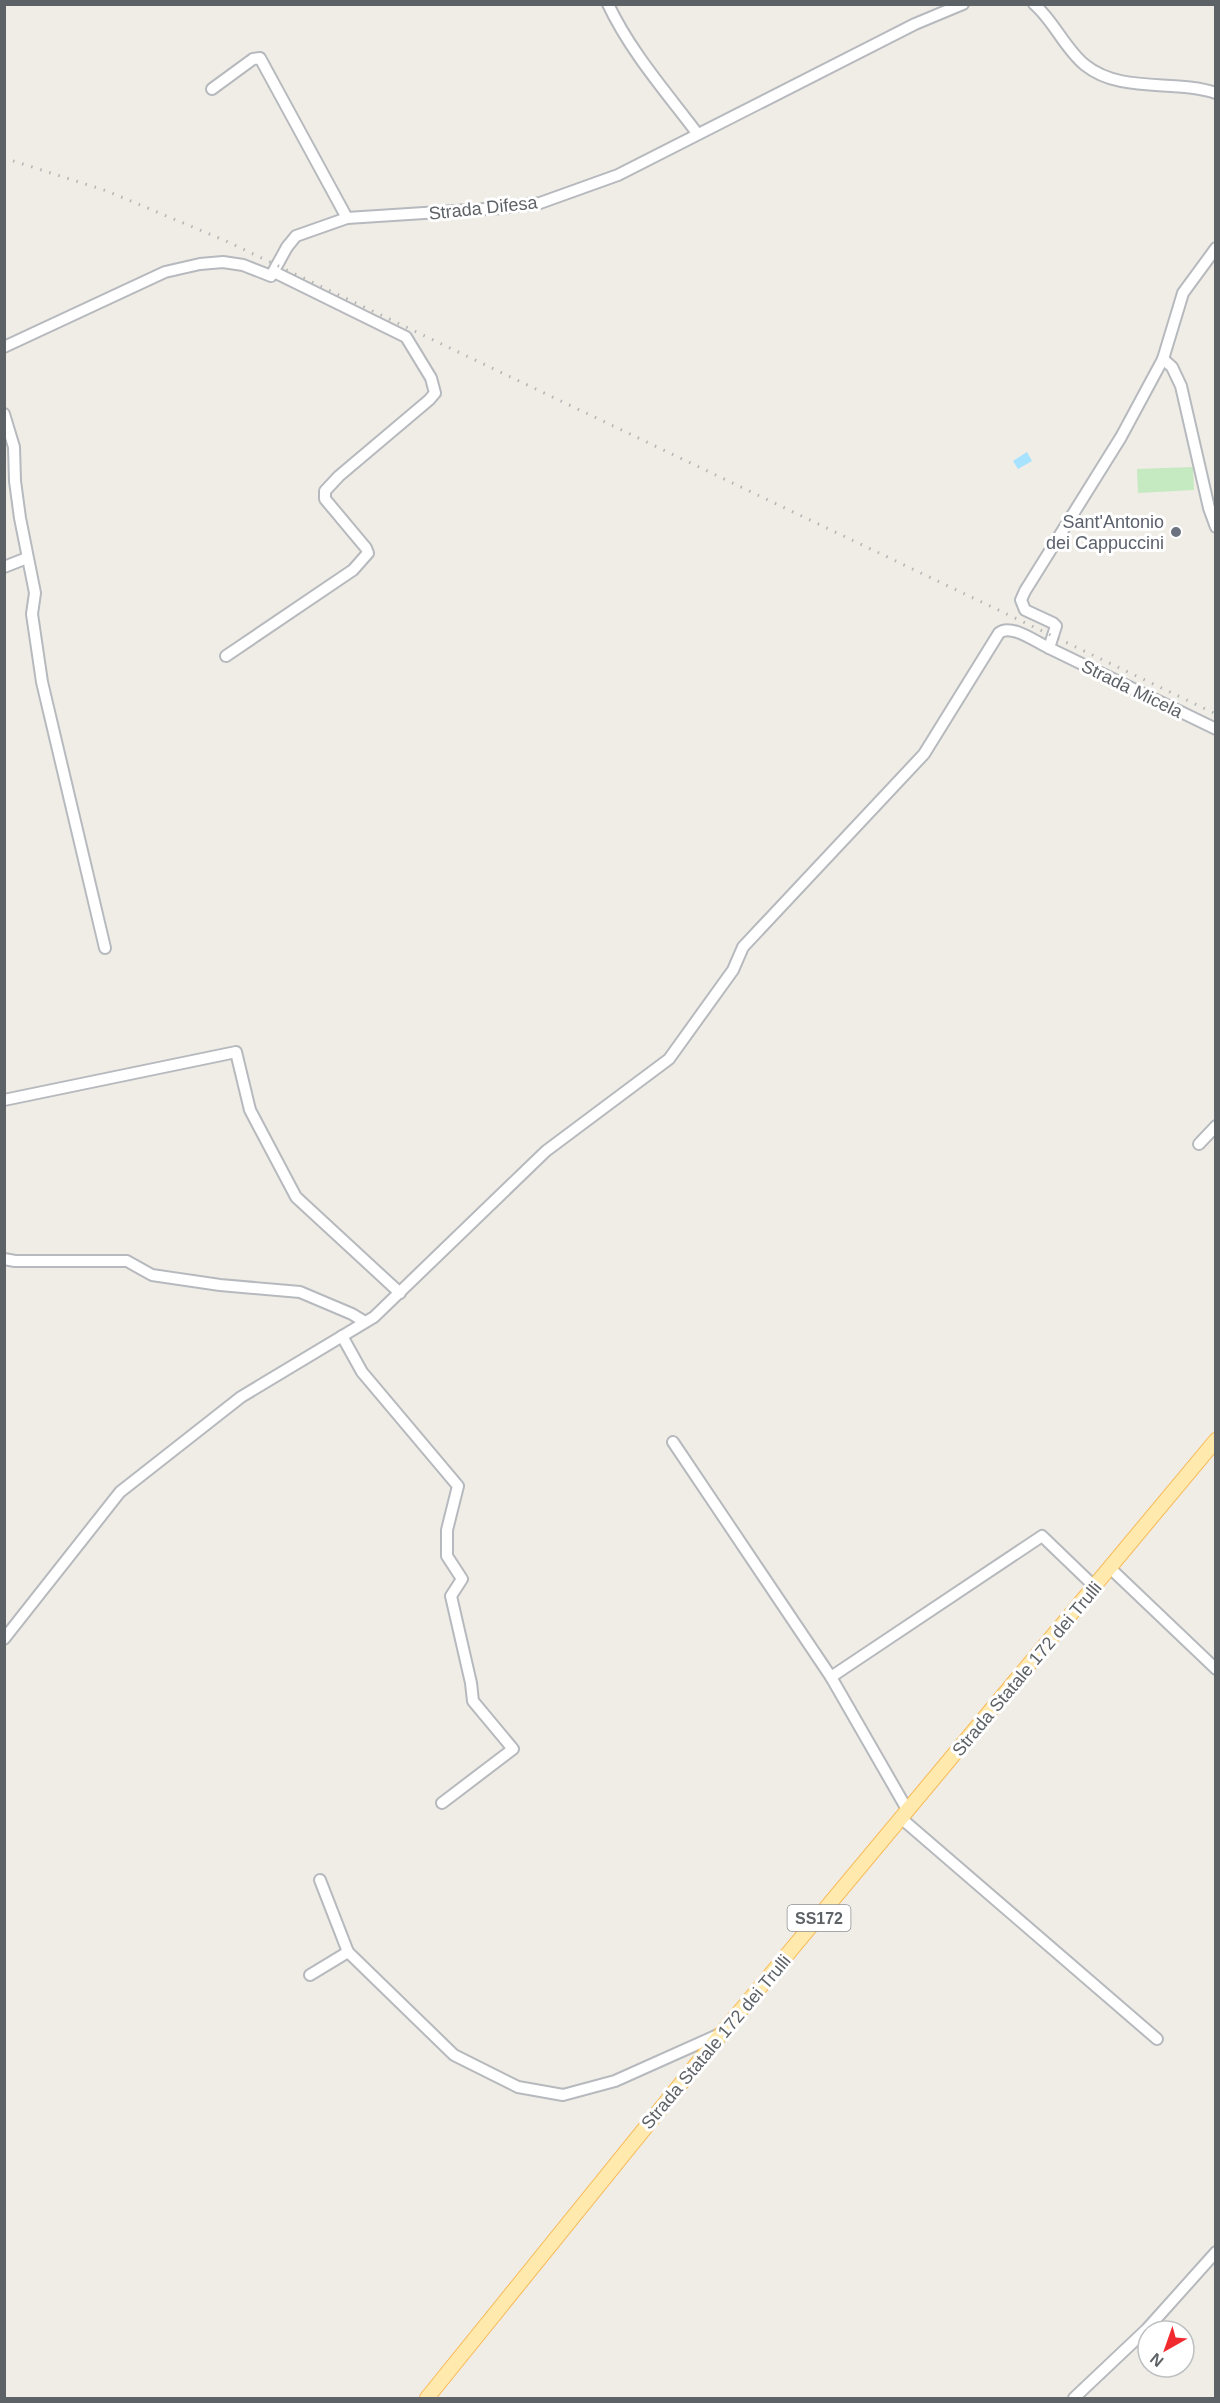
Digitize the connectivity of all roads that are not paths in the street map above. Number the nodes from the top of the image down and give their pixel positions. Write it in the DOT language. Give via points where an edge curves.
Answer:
graph roads {
  1 [pos="608,4"];
  2 [pos="963,4"];
  3 [pos="1034,4"];
  4 [pos="212,89"];
  5 [pos="1215,93"];
  6 [pos="697,133"];
  7 [pos="347,218"];
  8 [pos="1215,248"];
  9 [pos="274,272"];
  10 [pos="4,347"];
  11 [pos="1163,359"];
  12 [pos="4,414"];
  13 [pos="1215,527"];
  14 [pos="27,558"];
  15 [pos="4,567"];
  16 [pos="1049,648"];
  17 [pos="226,656"];
  18 [pos="1215,729"];
  19 [pos="105,948"];
  20 [pos="4,1100"];
  21 [pos="1215,1126"];
  22 [pos="1199,1144"];
  23 [pos="4,1259"];
  24 [pos="400,1293"];
  25 [pos="365,1322"];
  26 [pos="342,1336"];
  27 [pos="1215,1440"];
  28 [pos="673,1443"];
  29 [pos="1110,1568"];
  30 [pos="1095,1587"];
  31 [pos="4,1640"];
  32 [pos="1215,1668"];
  33 [pos="831,1677"];
  34 [pos="442,1803"];
  35 [pos="905,1815"];
  36 [pos="320,1880"];
  37 [pos="348,1952"];
  38 [pos="310,1975"];
  39 [pos="721,2034"];
  40 [pos="1157,2039"];
  41 [pos="1215,2252"];
  42 [pos="427,2398"];
  43 [pos="1074,2398"];
  1 -- 6 [label="street" via="651,72"];
  2 -- 6 [label="street, Strada Difesa"];
  3 -- 5 [label="street" via="1084,64 1101,76 1198,87"];
  4 -- 7 [label="street" via="253,58 260,58"];
  6 -- 7 [label="street, Strada Difesa" via="618,175 540,203"];
  7 -- 9 [label="street, Strada Difesa" via="296,236"];
  8 -- 11 [label="street" via="1183,293"];
  9 -- 10 [label="street" via="268,276 243,265 223,262 165,272"];
  9 -- 17 [label="street" via="399,332 414,347 435,393 325,491 325,499 366,548 366,557 353,570"];
  11 -- 13 [label="street" via="1172,367 1181,386"];
  11 -- 16 [label="street" via="1121,437 1022,600 1025,610 1056,627"];
  12 -- 14 [label="street" via="14,447"];
  14 -- 15 [label="street"];
  14 -- 19 [label="street" via="42,682"];
  16 -- 18 [label="street, Strada Micela"];
  16 -- 24 [label="street, Strada Micela" via="1003,629 924,754 744,947 733,970 669,1059 546,1151"];
  20 -- 24 [label="street" via="236,1052 250,1110 296,1197"];
  21 -- 22 [label="street"];
  23 -- 25 [label="street" via="127,1261 152,1275 300,1292"];
  24 -- 25 [label="street"];
  25 -- 26 [label="street"];
  26 -- 31 [label="street" via="240,1397 120,1492"];
  26 -- 34 [label="street" via="362,1372 458,1486 447,1530 447,1556 462,1579 451,1596 473,1701 513,1749"];
  27 -- 29 [label="main road, Strada Statale 172 dei Trulli / SS172"];
  28 -- 33 [label="street"];
  29 -- 30 [label="main road, Strada Statale 172 dei Trulli / SS172"];
  29 -- 32 [label="street"];
  30 -- 33 [label="street" via="1042,1536"];
  30 -- 35 [label="main road, Strada Statale 172 dei Trulli / SS172"];
  33 -- 35 [label="street"];
  35 -- 39 [label="main road, Strada Statale 172 dei Trulli / SS172"];
  35 -- 40 [label="street"];
  36 -- 37 [label="street"];
  37 -- 38 [label="street"];
  37 -- 39 [label="street" via="454,2055 518,2087 563,2095 615,2081"];
  39 -- 42 [label="main road, Strada Statale 172 dei Trulli / SS172"];
  41 -- 43 [label="street" via="1147,2329"];
}
